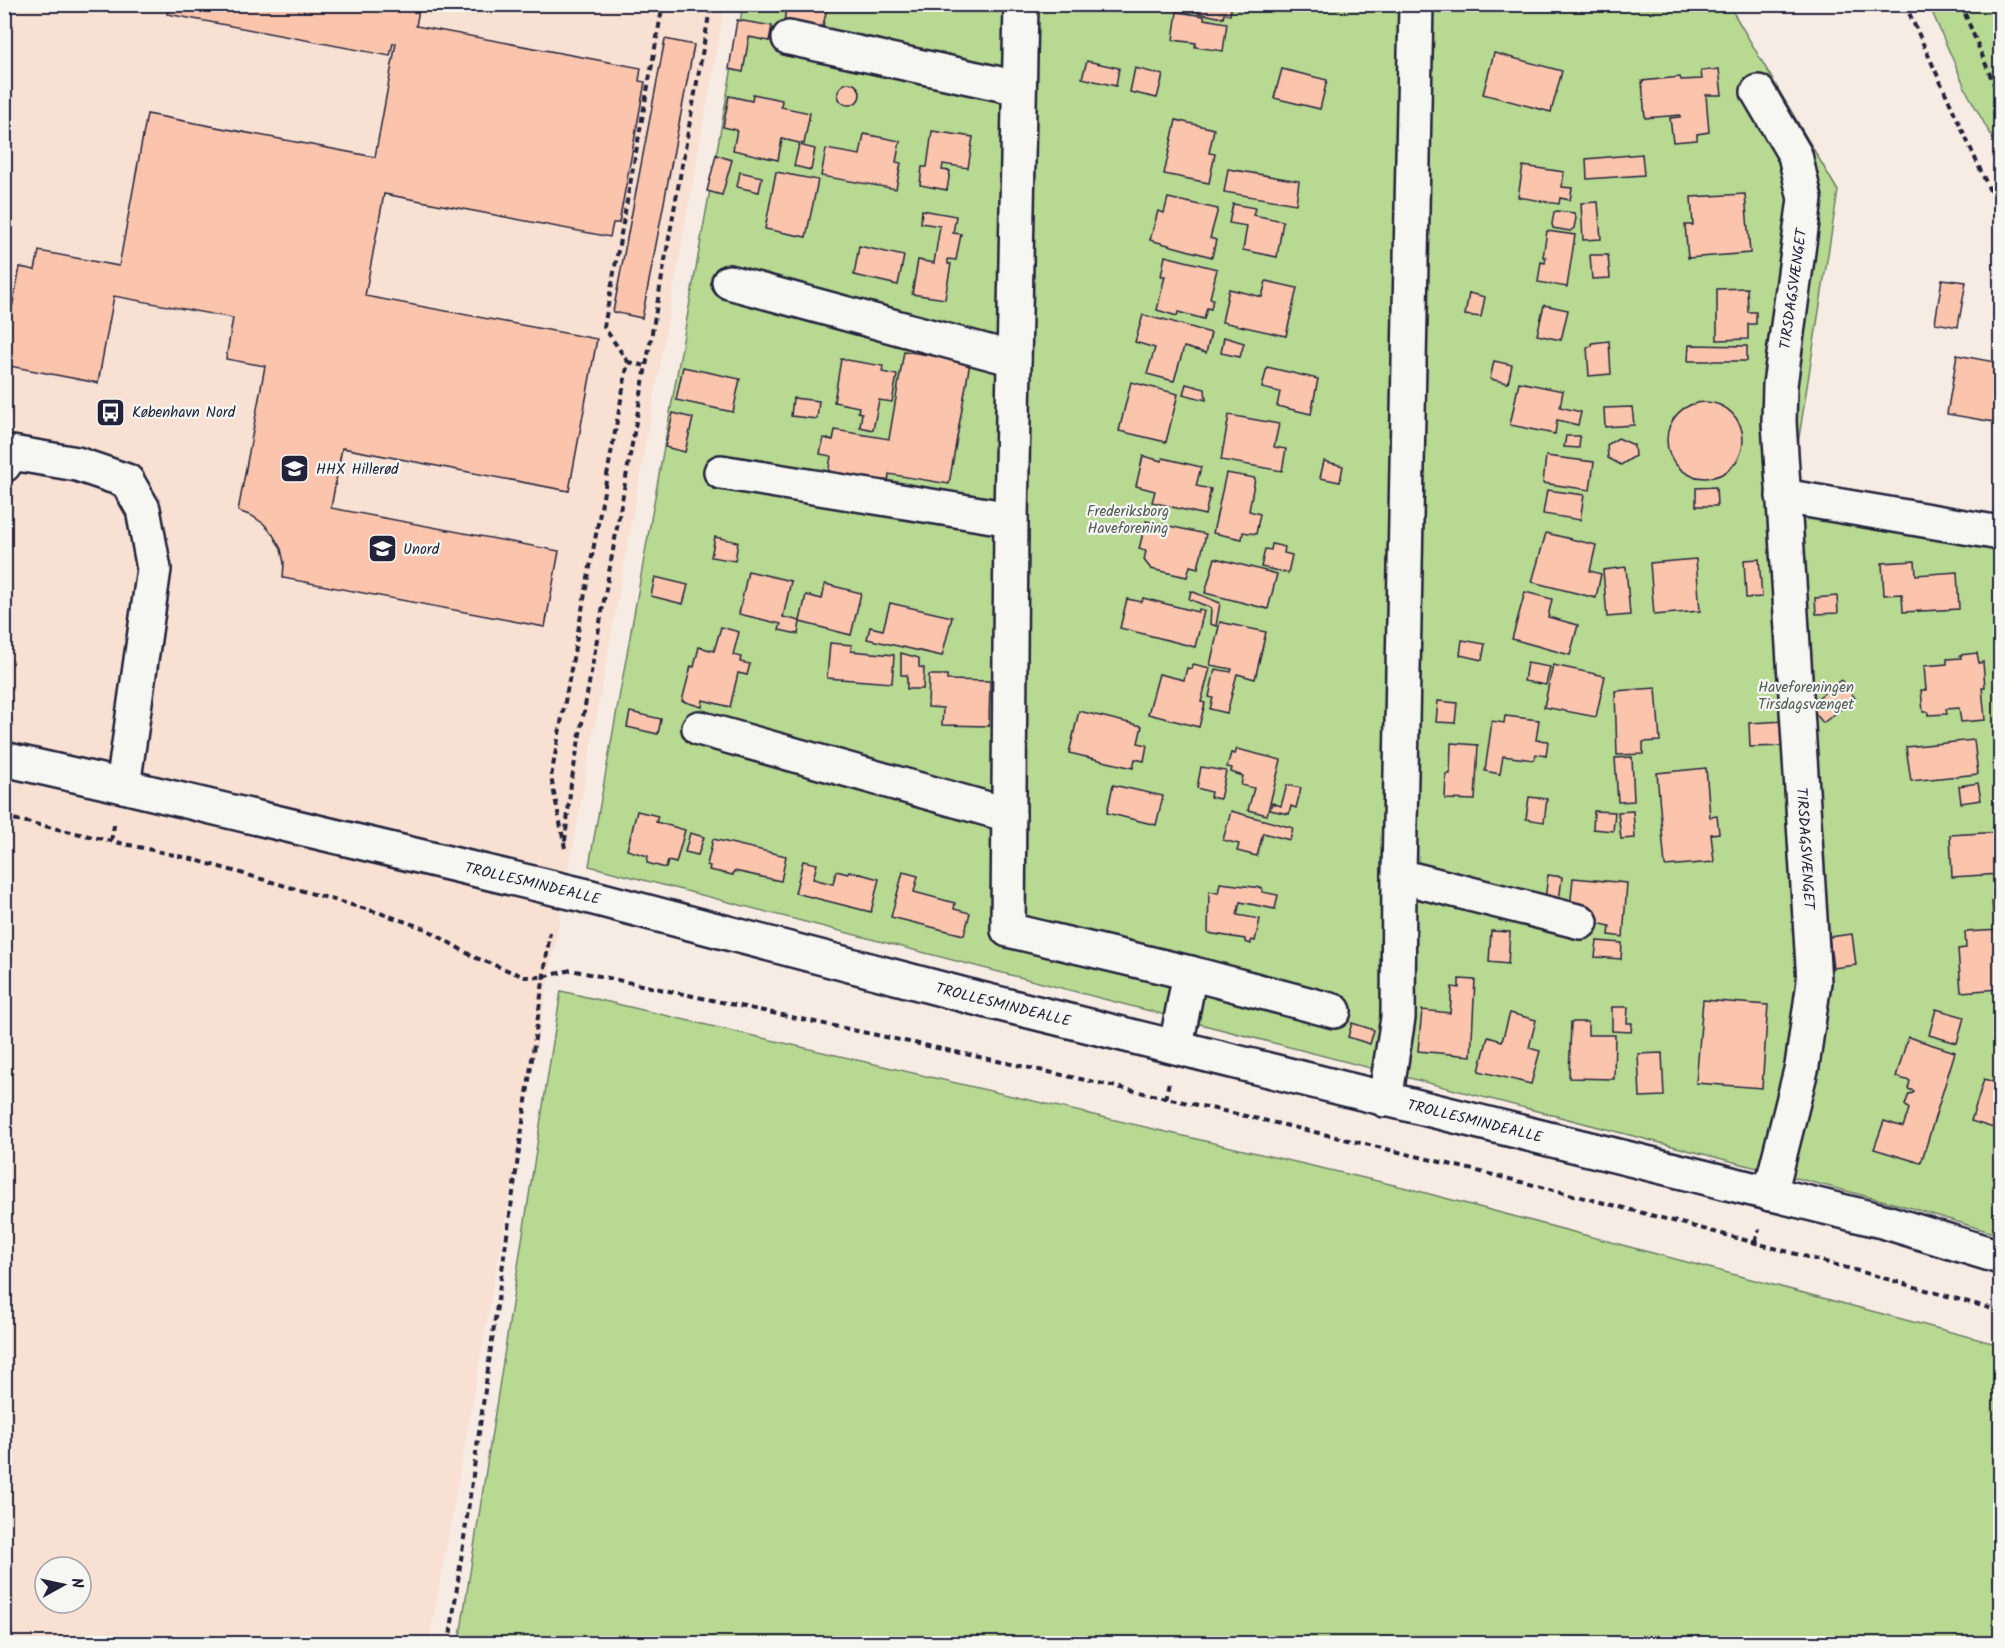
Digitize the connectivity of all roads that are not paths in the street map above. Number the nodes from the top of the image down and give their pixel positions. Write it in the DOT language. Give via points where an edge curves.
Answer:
graph roads {
  1 [pos="1021,4"];
  2 [pos="1416,4"];
  3 [pos="789,38"];
  4 [pos="1020,88"];
  5 [pos="1758,92"];
  6 [pos="729,282"];
  7 [pos="1014,359"];
  8 [pos="7,457"];
  9 [pos="721,472"];
  10 [pos="1783,496"];
  11 [pos="1011,519"];
  12 [pos="2001,533"];
  13 [pos="699,728"];
  14 [pos="4,759"];
  15 [pos="123,786"];
  16 [pos="1009,815"];
  17 [pos="1399,876"];
  18 [pos="1581,922"];
  19 [pos="1190,973"];
  20 [pos="1334,1011"];
  21 [pos="1176,1046"];
  22 [pos="1385,1100"];
  23 [pos="1770,1194"];
  24 [pos="2001,1257"];
  1 -- 4 [label="street"];
  2 -- 17 [label="street"];
  3 -- 4 [label="street"];
  4 -- 7 [label="street"];
  5 -- 10 [label="street, TIRSDAGSVÆNGET" via="1795,155 1805,199 1780,385"];
  6 -- 7 [label="street"];
  7 -- 11 [label="street"];
  8 -- 15 [label="street" via="77,464 127,481 143,509 154,569"];
  9 -- 11 [label="street"];
  10 -- 12 [label="street"];
  10 -- 23 [label="street, TIRSDAGSVÆNGET" via="1814,982 1802,1066"];
  11 -- 16 [label="street"];
  13 -- 16 [label="street"];
  14 -- 15 [label="street, TROLLESMINDEALLE"];
  15 -- 21 [label="street, TROLLESMINDEALLE" via="583,895"];
  16 -- 19 [label="street" via="1008,930"];
  17 -- 18 [label="street"];
  17 -- 22 [label="street" via="1398,1018"];
  19 -- 20 [label="street"];
  19 -- 21 [label="street"];
  21 -- 22 [label="street, TROLLESMINDEALLE"];
  22 -- 23 [label="street, TROLLESMINDEALLE"];
  23 -- 24 [label="street, TROLLESMINDEALLE" via="1886,1222"];
}
